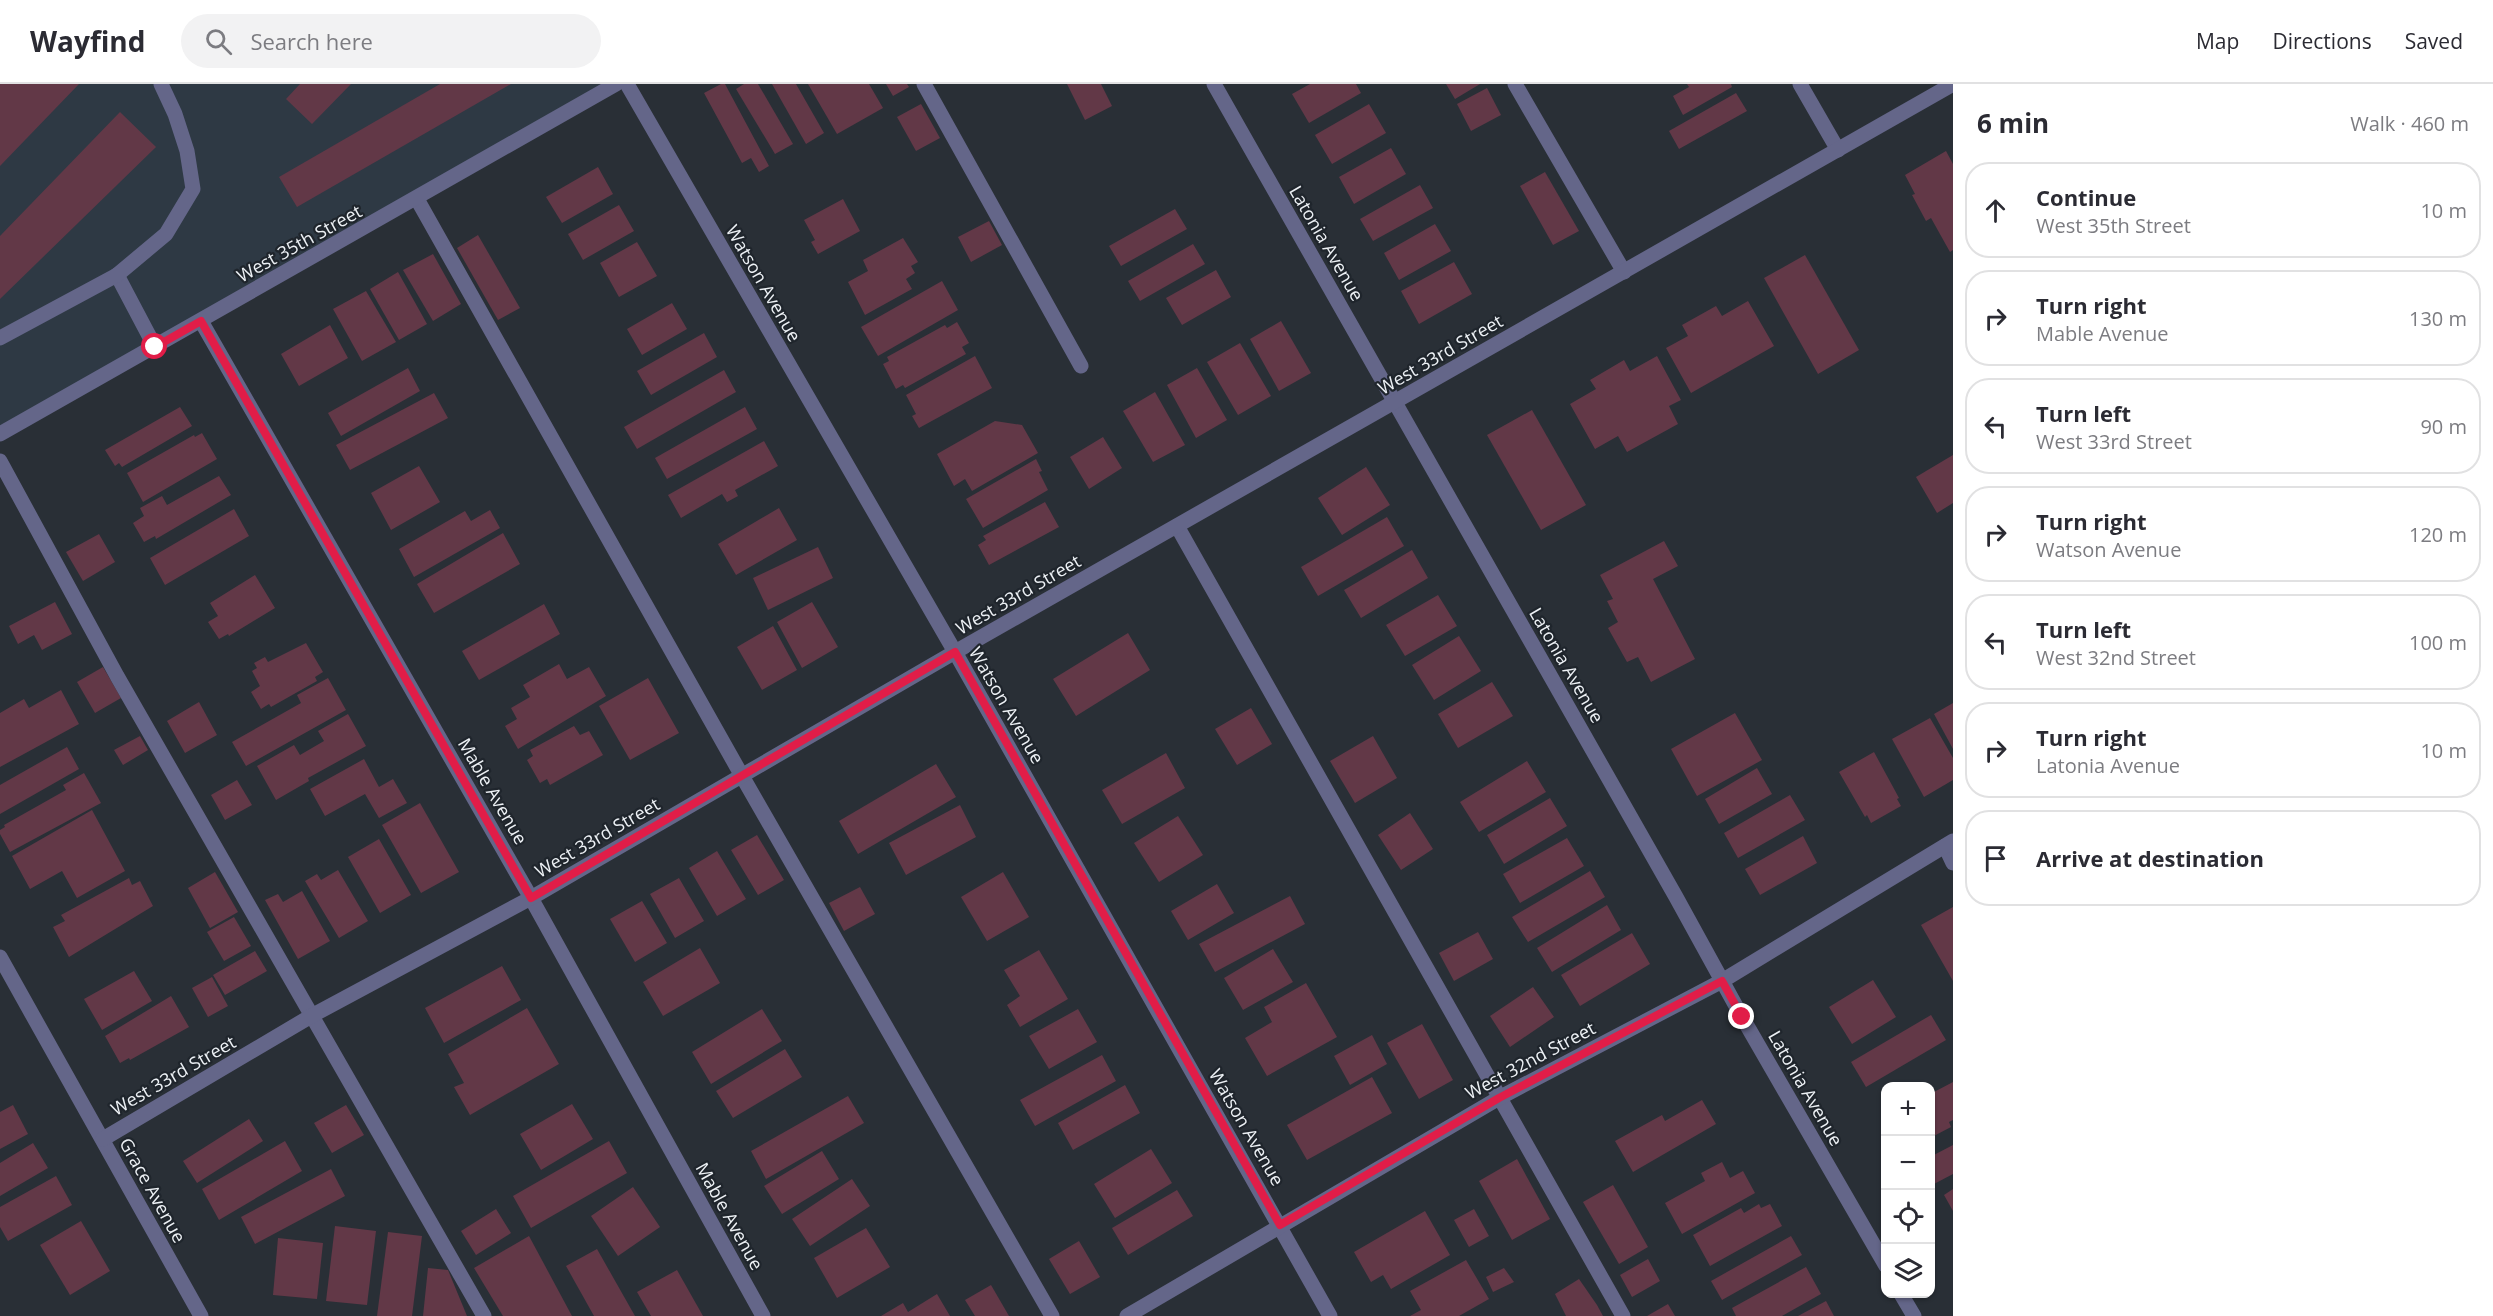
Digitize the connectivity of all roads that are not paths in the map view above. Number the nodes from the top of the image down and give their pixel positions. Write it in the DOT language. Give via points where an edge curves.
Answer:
graph roads {
  1 [pos="161,84"];
  2 [pos="616,84"];
  3 [pos="627,84"];
  4 [pos="924,84"];
  5 [pos="1214,84"];
  6 [pos="1515,84"];
  7 [pos="1800,84"];
  8 [pos="1953,84"];
  9 [pos="1838,150"];
  10 [pos="417,199"];
  11 [pos="1624,272"];
  12 [pos="117,275"];
  13 [pos="201,321"];
  14 [pos="0,338"];
  15 [pos="155,347"];
  16 [pos="1081,366"];
  17 [pos="1395,402"];
  18 [pos="0,434"];
  19 [pos="0,461"];
  20 [pos="1177,526"];
  21 [pos="955,652"];
  22 [pos="742,776"];
  23 [pos="1949,844"];
  24 [pos="1953,863"];
  25 [pos="531,898"];
  26 [pos="0,957"];
  27 [pos="1722,981"];
  28 [pos="313,1015"];
  29 [pos="1499,1098"];
  30 [pos="103,1139"];
  31 [pos="1280,1225"];
  32 [pos="1881,1257"];
  33 [pos="1904,1298"];
  34 [pos="201,1316"];
  35 [pos="484,1316"];
  36 [pos="763,1316"];
  37 [pos="1052,1316"];
  38 [pos="1127,1316"];
  39 [pos="1330,1316"];
  40 [pos="1623,1316"];
  41 [pos="1914,1316"];
  1 -- 12 [label="street" via="188,151 193,189 166,234"];
  2 -- 10 [label="street, West 35th Street"];
  3 -- 21 [label="street, Watson Avenue"];
  4 -- 16 [label="street"];
  5 -- 17 [label="street, Latonia Avenue"];
  6 -- 11 [label="street"];
  7 -- 9 [label="street"];
  8 -- 9 [label="street, West 33rd Street"];
  9 -- 11 [label="street, West 33rd Street"];
  10 -- 13 [label="street, West 35th Street"];
  10 -- 22 [label="street"];
  11 -- 17 [label="street, West 33rd Street"];
  12 -- 14 [label="street"];
  12 -- 15 [label="street"];
  13 -- 15 [label="street, West 35th Street"];
  13 -- 25 [label="street, Mable Avenue"];
  15 -- 18 [label="street, West 35th Street"];
  17 -- 20 [label="street, West 33rd Street"];
  17 -- 27 [label="street, Latonia Avenue"];
  19 -- 28 [label="street" via="117,676"];
  20 -- 21 [label="street, West 33rd Street"];
  20 -- 29 [label="street"];
  21 -- 22 [label="street, West 33rd Street"];
  21 -- 31 [label="street, Watson Avenue"];
  22 -- 25 [label="street, West 33rd Street"];
  22 -- 37 [label="street"];
  23 -- 24 [label="street"];
  23 -- 27 [label="street, West 32nd Street"];
  25 -- 28 [label="street, West 33rd Street"];
  25 -- 36 [label="street, Mable Avenue"];
  26 -- 30 [label="street, Grace Avenue"];
  27 -- 29 [label="street, West 32nd Street"];
  27 -- 32 [label="street, Latonia Avenue"];
  28 -- 30 [label="street, West 33rd Street"];
  28 -- 35 [label="street"];
  29 -- 31 [label="street, West 32nd Street"];
  29 -- 40 [label="street"];
  30 -- 34 [label="street, Grace Avenue"];
  31 -- 38 [label="street, West 32nd Street"];
  31 -- 39 [label="street, Watson Avenue"];
  33 -- 41 [label="street"];
}
